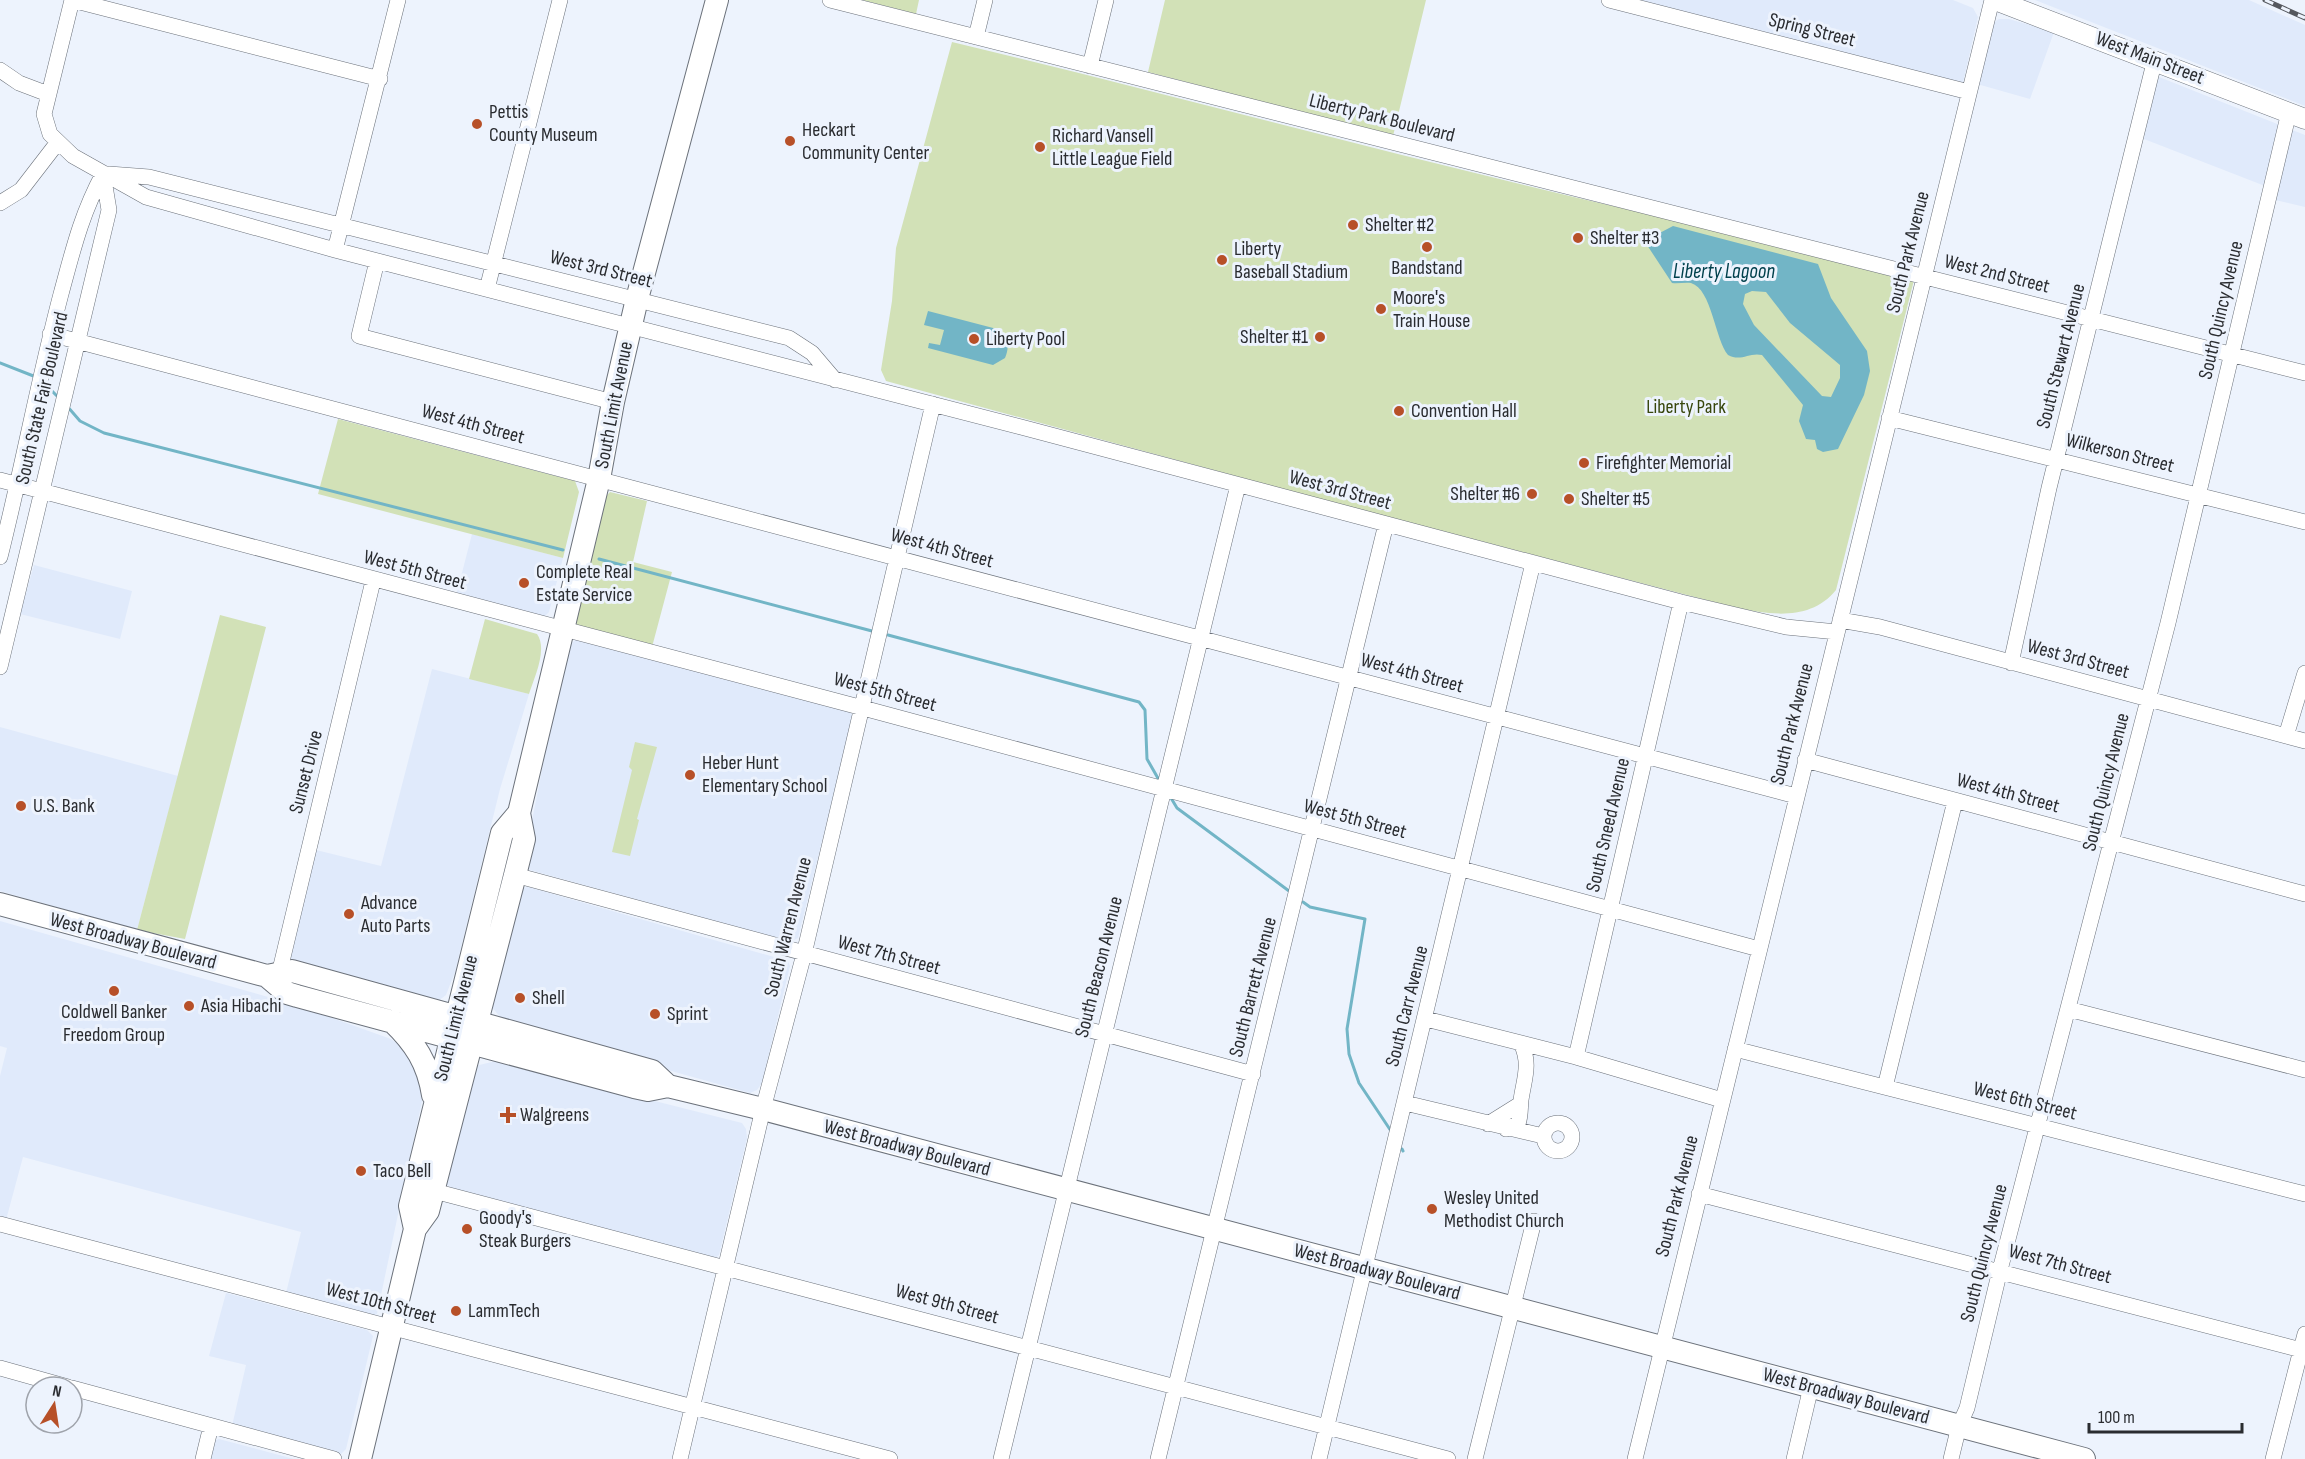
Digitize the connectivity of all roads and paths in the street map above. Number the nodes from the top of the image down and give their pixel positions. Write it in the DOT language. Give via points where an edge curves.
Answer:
graph roads {
  1 [pos="72,0"];
  2 [pos="398,0"];
  3 [pos="560,0"];
  4 [pos="717,0"];
  5 [pos="830,0"];
  6 [pos="985,0"];
  7 [pos="1106,0"];
  8 [pos="1609,0"];
  9 [pos="1994,0"];
  10 [pos="976,37"];
  11 [pos="2155,59"];
  12 [pos="1090,66"];
  13 [pos="0,70"];
  14 [pos="380,79"];
  15 [pos="1969,92"];
  16 [pos="48,94"];
  17 [pos="2297,115"];
  18 [pos="58,142"];
  19 [pos="103,174"];
  20 [pos="0,203"];
  21 [pos="342,224"];
  22 [pos="335,250"];
  23 [pos="377,261"];
  24 [pos="493,263"];
  25 [pos="1923,277"];
  26 [pos="487,289"];
  27 [pos="636,299"];
  28 [pos="2092,320"];
  29 [pos="630,326"];
  30 [pos="50,334"];
  31 [pos="78,341"];
  32 [pos="2232,355"];
  33 [pos="2305,374"];
  34 [pos="835,380"];
  35 [pos="613,402"];
  36 [pos="933,404"];
  37 [pos="1889,418"];
  38 [pos="2057,459"];
  39 [pos="599,479"];
  40 [pos="0,480"];
  41 [pos="18,485"];
  42 [pos="1238,485"];
  43 [pos="42,491"];
  44 [pos="2199,494"];
  45 [pos="2305,522"];
  46 [pos="1386,524"];
  47 [pos="0,557"];
  48 [pos="898,558"];
  49 [pos="1533,563"];
  50 [pos="373,581"];
  51 [pos="1681,602"];
  52 [pos="1838,626"];
  53 [pos="562,630"];
  54 [pos="1202,639"];
  55 [pos="3,644"];
  56 [pos="2010,663"];
  57 [pos="0,667"];
  58 [pos="2305,674"];
  59 [pos="1350,678"];
  60 [pos="2148,700"];
  61 [pos="862,708"];
  62 [pos="1498,717"];
  63 [pos="2286,736"];
  64 [pos="2305,741"];
  65 [pos="1645,756"];
  66 [pos="1805,760"];
  67 [pos="1165,789"];
  68 [pos="1796,796"];
  69 [pos="1955,801"];
  70 [pos="519,813"];
  71 [pos="1313,829"];
  72 [pos="2112,843"];
  73 [pos="1462,869"];
  74 [pos="515,875"];
  75 [pos="2305,894"];
  76 [pos="0,904"];
  77 [pos="1611,909"];
  78 [pos="1759,949"];
  79 [pos="804,954"];
  80 [pos="273,975"];
  81 [pos="2068,1009"];
  82 [pos="1426,1019"];
  83 [pos="390,1020"];
  84 [pos="463,1028"];
  85 [pos="1104,1034"];
  86 [pos="1521,1043"];
  87 [pos="1735,1049"];
  88 [pos="1548,1050"];
  89 [pos="1576,1057"];
  90 [pos="1528,1070"];
  91 [pos="2305,1070"];
  92 [pos="1253,1074"];
  93 [pos="1885,1087"];
  94 [pos="1722,1100"];
  95 [pos="434,1102"];
  96 [pos="1405,1103"];
  97 [pos="1520,1104"];
  98 [pos="763,1109"];
  99 [pos="1488,1124"];
  100 [pos="2037,1126"];
  101 [pos="1506,1129"];
  102 [pos="1543,1136"];
  103 [pos="1066,1190"];
  104 [pos="434,1191"];
  105 [pos="1699,1194"];
  106 [pos="2305,1194"];
  107 [pos="1534,1221"];
  108 [pos="0,1224"];
  109 [pos="415,1229"];
  110 [pos="1215,1229"];
  111 [pos="725,1267"];
  112 [pos="1365,1269"];
  113 [pos="2000,1270"];
  114 [pos="1512,1308"];
  115 [pos="392,1328"];
  116 [pos="2305,1334"];
  117 [pos="1028,1347"];
  118 [pos="1661,1347"];
  119 [pos="2303,1350"];
  120 [pos="0,1368"];
  121 [pos="24,1375"];
  122 [pos="1176,1387"];
  123 [pos="1811,1387"];
  124 [pos="84,1392"];
  125 [pos="692,1407"];
  126 [pos="211,1426"];
  127 [pos="1959,1426"];
  128 [pos="1327,1427"];
  129 [pos="202,1459"];
  130 [pos="334,1459"];
  131 [pos="360,1459"];
  132 [pos="680,1459"];
  133 [pos="890,1459"];
  134 [pos="1000,1459"];
  135 [pos="1158,1459"];
  136 [pos="1319,1459"];
  137 [pos="1448,1459"];
  138 [pos="1475,1459"];
  139 [pos="1635,1459"];
  140 [pos="1794,1459"];
  141 [pos="1951,1459"];
  142 [pos="2084,1459"];
  143 [pos="2273,1459"];
  1 -- 14 [label="street"];
  1 -- 16 [label="street"];
  2 -- 14 [label="street"];
  3 -- 24 [label="street"];
  4 -- 27 [label="highway, South Limit Avenue"];
  5 -- 10 [label="street, Liberty Park Boulevard"];
  6 -- 10 [label="street"];
  7 -- 12 [label="street"];
  8 -- 15 [label="street, Spring Street"];
  9 -- 11 [label="main road, West Main Street"];
  9 -- 15 [label="street, South Park Avenue"];
  10 -- 12 [label="street, Liberty Park Boulevard"];
  11 -- 17 [label="main road, West Main Street"];
  11 -- 28 [label="street, South Stewart Avenue"];
  12 -- 25 [label="street, Liberty Park Boulevard"];
  13 -- 16 [label="street" via="19,83"];
  14 -- 21 [label="street"];
  15 -- 25 [label="street, South Park Avenue"];
  16 -- 18 [label="street" via="44,114 50,134"];
  17 -- 32 [label="street, South Quincy Avenue"];
  18 -- 19 [label="street"];
  18 -- 20 [label="street" via="21,190"];
  19 -- 21 [label="street, West 3rd Street" via="149,177"];
  19 -- 22 [label="street, West 3rd Street" via="146,197"];
  19 -- 30 [label="street, South State Fair Boulevard" via="85,208"];
  19 -- 31 [label="street, South State Fair Boulevard" via="109,210"];
  21 -- 22 [label="street"];
  21 -- 24 [label="street, West 3rd Street"];
  22 -- 23 [label="street, West 3rd Street"];
  23 -- 26 [label="street, West 3rd Street"];
  23 -- 35 [label="street" via="359,336"];
  24 -- 26 [label="street"];
  24 -- 27 [label="street, West 3rd Street"];
  25 -- 28 [label="street, West 2nd Street"];
  25 -- 37 [label="street, South Park Avenue"];
  26 -- 29 [label="street, West 3rd Street"];
  27 -- 29 [label="highway, South Limit Avenue"];
  27 -- 34 [label="street, West 3rd Street" via="789,338 812,353"];
  28 -- 32 [label="street, West 2nd Street"];
  28 -- 38 [label="street, South Stewart Avenue"];
  29 -- 34 [label="street, West 3rd Street"];
  29 -- 35 [label="highway, South Limit Avenue"];
  30 -- 31 [label="street, West 4th Street"];
  30 -- 41 [label="street, South State Fair Boulevard"];
  31 -- 39 [label="street, West 4th Street"];
  31 -- 43 [label="street, South State Fair Boulevard"];
  32 -- 33 [label="street, West 2nd Street"];
  32 -- 44 [label="street, South Quincy Avenue"];
  34 -- 36 [label="street, West 3rd Street"];
  35 -- 39 [label="highway, South Limit Avenue"];
  36 -- 42 [label="street, West 3rd Street"];
  36 -- 48 [label="street, South Warren Avenue"];
  37 -- 38 [label="street, Wilkerson Street"];
  37 -- 52 [label="street, South Park Avenue"];
  38 -- 44 [label="street, Wilkerson Street"];
  38 -- 56 [label="street, South Stewart Avenue"];
  39 -- 48 [label="street, West 4th Street"];
  39 -- 53 [label="highway, South Limit Avenue"];
  40 -- 41 [label="street, West 5th Street"];
  41 -- 43 [label="street, West 5th Street"];
  41 -- 47 [label="street, South State Fair Boulevard"];
  42 -- 46 [label="street, West 3rd Street"];
  42 -- 54 [label="street, South Beacon Avenue"];
  43 -- 50 [label="street, West 5th Street"];
  43 -- 55 [label="street, South State Fair Boulevard"];
  44 -- 45 [label="street, Wilkerson Street"];
  44 -- 60 [label="street, South Quincy Avenue"];
  46 -- 49 [label="street, West 3rd Street"];
  46 -- 59 [label="street, South Barrett Avenue"];
  48 -- 54 [label="street, West 4th Street"];
  48 -- 61 [label="street, South Warren Avenue"];
  49 -- 51 [label="street, West 3rd Street"];
  49 -- 62 [label="street, South Carr Avenue"];
  50 -- 53 [label="street, West 5th Street"];
  50 -- 80 [label="street, Sunset Drive"];
  51 -- 52 [label="street, West 3rd Street" via="1786,627"];
  51 -- 65 [label="street, South Sneed Avenue"];
  52 -- 56 [label="street, West 3rd Street" via="1880,627"];
  52 -- 66 [label="street, South Park Avenue"];
  53 -- 61 [label="street, West 5th Street"];
  53 -- 70 [label="highway, South Limit Avenue"];
  54 -- 59 [label="street, West 4th Street"];
  54 -- 67 [label="street, South Beacon Avenue"];
  55 -- 57 [label="street, South State Fair Boulevard"];
  56 -- 60 [label="street, West 3rd Street"];
  58 -- 63 [label="street"];
  59 -- 62 [label="street, West 4th Street"];
  59 -- 71 [label="street, South Barrett Avenue"];
  60 -- 63 [label="street, West 3rd Street"];
  60 -- 72 [label="street, South Quincy Avenue"];
  61 -- 67 [label="street, West 5th Street"];
  61 -- 79 [label="street, South Warren Avenue"];
  62 -- 65 [label="street, West 4th Street"];
  62 -- 73 [label="street, South Carr Avenue"];
  63 -- 64 [label="street, West 3rd Street"];
  65 -- 68 [label="street, West 4th Street"];
  65 -- 77 [label="street, South Sneed Avenue"];
  66 -- 68 [label="street, South Park Avenue"];
  66 -- 69 [label="street, West 4th Street"];
  67 -- 71 [label="street, West 5th Street"];
  67 -- 85 [label="street, South Beacon Avenue"];
  68 -- 78 [label="street, South Park Avenue"];
  69 -- 72 [label="street, West 4th Street"];
  69 -- 93 [label="street"];
  70 -- 74 [label="highway, South Limit Avenue" via="524,839"];
  70 -- 84 [label="highway, South Limit Avenue" via="502,833"];
  71 -- 73 [label="street, West 5th Street"];
  71 -- 92 [label="street, South Barrett Avenue"];
  72 -- 75 [label="street, West 4th Street"];
  72 -- 81 [label="street, South Quincy Avenue"];
  73 -- 77 [label="street, West 5th Street"];
  73 -- 82 [label="street, South Carr Avenue"];
  74 -- 79 [label="street, West 7th Street"];
  74 -- 84 [label="highway, South Limit Avenue"];
  76 -- 80 [label="highway, West Broadway Boulevard"];
  77 -- 78 [label="street, West 5th Street"];
  77 -- 89 [label="street, South Sneed Avenue"];
  78 -- 87 [label="street, South Park Avenue"];
  79 -- 85 [label="street, West 7th Street"];
  79 -- 98 [label="street, South Warren Avenue"];
  80 -- 83 [label="highway, West Broadway Boulevard" via="286,993"];
  80 -- 84 [label="highway, West Broadway Boulevard" via="292,971"];
  81 -- 91 [label="street"];
  81 -- 100 [label="street, South Quincy Avenue"];
  82 -- 86 [label="street"];
  82 -- 96 [label="street, South Carr Avenue"];
  83 -- 84 [label="highway, West Broadway Boulevard"];
  83 -- 95 [label="highway" via="410,1039 426,1063"];
  84 -- 95 [label="highway, South Limit Avenue"];
  84 -- 98 [label="highway, West Broadway Boulevard" via="652,1071 668,1086"];
  84 -- 104 [label="highway, South Limit Avenue"];
  85 -- 92 [label="street, West 7th Street"];
  85 -- 103 [label="street, South Beacon Avenue"];
  86 -- 88 [label="street"];
  86 -- 90 [label="street"];
  87 -- 93 [label="street, West 6th Street"];
  87 -- 94 [label="street, South Park Avenue"];
  88 -- 89 [label="street"];
  88 -- 90 [label="street"];
  89 -- 94 [label="street"];
  90 -- 97 [label="street"];
  92 -- 110 [label="street, South Barrett Avenue"];
  93 -- 100 [label="street, West 6th Street"];
  94 -- 105 [label="street, South Park Avenue"];
  95 -- 109 [label="highway, South Limit Avenue" via="410,1206"];
  96 -- 99 [label="street"];
  96 -- 112 [label="street, South Carr Avenue"];
  97 -- 99 [label="street"];
  97 -- 101 [label="street" via="1518,1124"];
  98 -- 103 [label="highway, West Broadway Boulevard"];
  98 -- 111 [label="street, South Warren Avenue"];
  99 -- 101 [label="street"];
  100 -- 106 [label="street, West 6th Street"];
  100 -- 113 [label="street, South Quincy Avenue"];
  101 -- 102 [label="street"];
  103 -- 110 [label="highway, West Broadway Boulevard"];
  103 -- 117 [label="street, South Beacon Avenue"];
  104 -- 109 [label="highway, South Limit Avenue" via="428,1211"];
  104 -- 111 [label="street, West 9th Street"];
  105 -- 113 [label="street, West 7th Street"];
  105 -- 118 [label="street, South Park Avenue"];
  107 -- 114 [label="street"];
  108 -- 115 [label="street, West 10th Street"];
  109 -- 115 [label="highway, South Limit Avenue"];
  110 -- 112 [label="highway, West Broadway Boulevard"];
  110 -- 122 [label="street, South Barrett Avenue"];
  111 -- 117 [label="street, West 9th Street"];
  111 -- 125 [label="street, South Warren Avenue"];
  112 -- 114 [label="highway, West Broadway Boulevard"];
  112 -- 128 [label="street, South Carr Avenue"];
  113 -- 119 [label="street, West 7th Street"];
  113 -- 127 [label="street, South Quincy Avenue" via="1968,1408"];
  114 -- 118 [label="highway, West Broadway Boulevard"];
  114 -- 138 [label="street"];
  115 -- 125 [label="street, West 10th Street"];
  115 -- 131 [label="highway, South Limit Avenue"];
  116 -- 119 [label="street"];
  117 -- 122 [label="street, West 9th Street"];
  117 -- 134 [label="street, South Beacon Avenue"];
  118 -- 123 [label="highway, West Broadway Boulevard"];
  118 -- 139 [label="street, South Park Avenue"];
  119 -- 143 [label="street"];
  120 -- 121 [label="street"];
  122 -- 128 [label="street, West 9th Street"];
  122 -- 135 [label="street, South Barrett Avenue"];
  123 -- 127 [label="highway, West Broadway Boulevard"];
  123 -- 140 [label="street"];
  124 -- 126 [label="street"];
  125 -- 132 [label="street, South Warren Avenue"];
  125 -- 133 [label="street, West 10th Street"];
  126 -- 129 [label="street"];
  126 -- 130 [label="street"];
  127 -- 141 [label="street, South Quincy Avenue"];
  127 -- 142 [label="highway, West Broadway Boulevard"];
  128 -- 136 [label="street, South Carr Avenue"];
  128 -- 137 [label="street, West 9th Street"];
}
